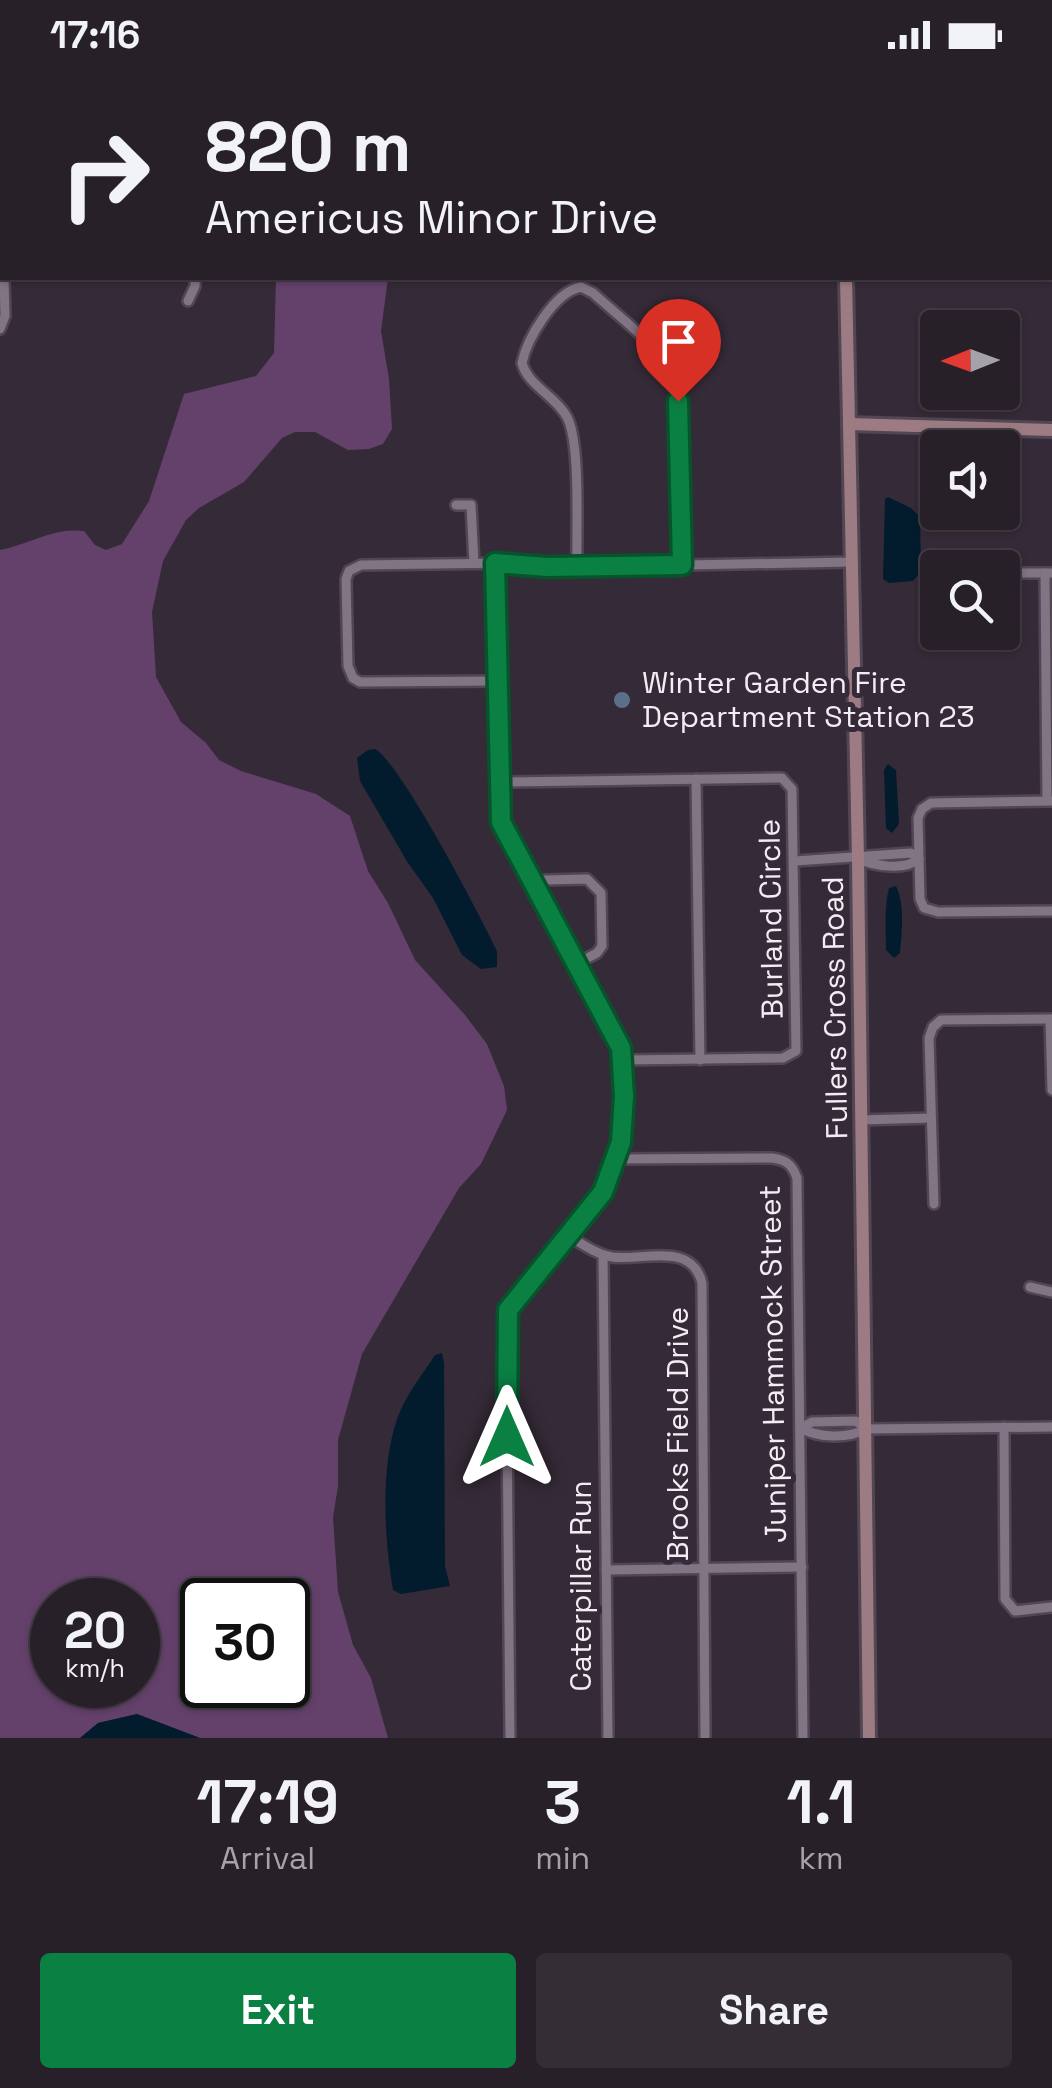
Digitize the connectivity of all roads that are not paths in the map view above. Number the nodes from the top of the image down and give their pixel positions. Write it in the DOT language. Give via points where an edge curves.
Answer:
graph roads {
  1 [pos="4,280"];
  2 [pos="195,280"];
  3 [pos="846,280"];
  4 [pos="188,301"];
  5 [pos="0,329"];
  6 [pos="848,424"];
  7 [pos="1052,430"];
  8 [pos="456,505"];
  9 [pos="852,562"];
  10 [pos="495,563"];
  11 [pos="474,564"];
  12 [pos="682,565"];
  13 [pos="577,567"];
  14 [pos="1020,573"];
  15 [pos="1048,573"];
  16 [pos="498,681"];
  17 [pos="696,779"];
  18 [pos="500,782"];
  19 [pos="1049,801"];
  20 [pos="858,859"];
  21 [pos="919,859"];
  22 [pos="795,861"];
  23 [pos="535,887"];
  24 [pos="1052,911"];
  25 [pos="576,964"];
  26 [pos="1051,1019"];
  27 [pos="623,1060"];
  28 [pos="700,1060"];
  29 [pos="1052,1090"];
  30 [pos="932,1118"];
  31 [pos="861,1120"];
  32 [pos="617,1159"];
  33 [pos="934,1204"];
  34 [pos="569,1236"];
  35 [pos="603,1255"];
  36 [pos="1030,1287"];
  37 [pos="1052,1292"];
  38 [pos="1004,1427"];
  39 [pos="1052,1427"];
  40 [pos="800,1428"];
  41 [pos="866,1429"];
  42 [pos="802,1567"];
  43 [pos="704,1568"];
  44 [pos="606,1570"];
  45 [pos="1052,1608"];
  46 [pos="1015,1611"];
  47 [pos="1009,1622"];
  48 [pos="510,1738"];
  49 [pos="608,1738"];
  50 [pos="705,1738"];
  51 [pos="803,1738"];
  52 [pos="870,1738"];
  1 -- 5 [label="street"];
  2 -- 4 [label="street"];
  3 -- 6 [label="street, Fullers Cross Road"];
  6 -- 7 [label="street"];
  6 -- 9 [label="street, Fullers Cross Road"];
  8 -- 11 [label="street" via="471,505"];
  9 -- 12 [label="street"];
  9 -- 20 [label="street, Fullers Cross Road"];
  10 -- 11 [label="street"];
  10 -- 13 [label="street"];
  10 -- 16 [label="street"];
  11 -- 16 [label="street" via="361,565 349,571 348,666 360,682"];
  12 -- 13 [label="street"];
  12 -- 13 [label="street" via="672,373 593,292 580,287 564,294 544,318 522,364 572,430"];
  14 -- 15 [label="street"];
  15 -- 19 [label="street"];
  16 -- 18 [label="street"];
  17 -- 18 [label="street, Burland Circle"];
  17 -- 22 [label="street, Burland Circle" via="788,783"];
  17 -- 28 [label="street"];
  18 -- 23 [label="street" via="501,822"];
  19 -- 21 [label="street" via="931,803 918,818"];
  20 -- 21 [label="street" via="873,866"];
  20 -- 22 [label="street"];
  20 -- 31 [label="street, Fullers Cross Road"];
  21 -- 24 [label="street" via="924,908"];
  22 -- 28 [label="street, Burland Circle" via="796,1051 783,1058"];
  23 -- 25 [label="street"];
  23 -- 25 [label="street" via="545,880 587,879 601,893 602,946"];
  25 -- 27 [label="street"];
  26 -- 29 [label="street"];
  26 -- 30 [label="street" via="941,1020 929,1038"];
  27 -- 28 [label="street, Burland Circle"];
  27 -- 32 [label="street"];
  30 -- 31 [label="street"];
  30 -- 33 [label="street"];
  31 -- 41 [label="street, Fullers Cross Road"];
  32 -- 34 [label="street" via="603,1192"];
  32 -- 40 [label="street, Juniper Hammock Street" via="772,1158 793,1167"];
  34 -- 35 [label="street, Brooks Field Drive"];
  34 -- 48 [label="street" via="512,1303 506,1320"];
  35 -- 43 [label="street, Brooks Field Drive" via="684,1258 699,1271"];
  35 -- 44 [label="street, Caterpillar Run"];
  36 -- 37 [label="street"];
  38 -- 39 [label="street"];
  38 -- 41 [label="street"];
  38 -- 46 [label="street" via="1005,1599"];
  40 -- 41 [label="street" via="856,1421"];
  40 -- 42 [label="street, Juniper Hammock Street"];
  41 -- 52 [label="street, Fullers Cross Road"];
  42 -- 43 [label="street"];
  42 -- 51 [label="street, Juniper Hammock Street"];
  43 -- 44 [label="street"];
  43 -- 50 [label="street, Brooks Field Drive"];
  44 -- 49 [label="street, Caterpillar Run"];
  45 -- 46 [label="street"];
  46 -- 47 [label="street"];
}
